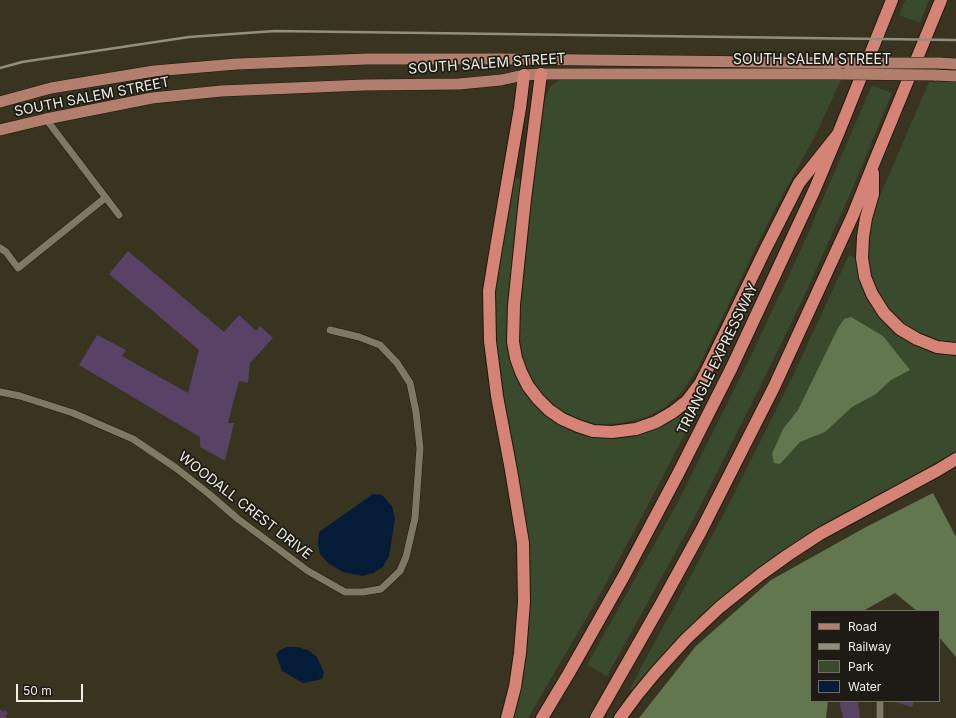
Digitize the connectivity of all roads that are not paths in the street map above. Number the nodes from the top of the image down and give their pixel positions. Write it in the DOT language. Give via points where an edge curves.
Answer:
graph roads {
  1 [pos="892,0"];
  2 [pos="941,0"];
  3 [pos="525,59"];
  4 [pos="541,59"];
  5 [pos="956,64"];
  6 [pos="541,74"];
  7 [pos="524,75"];
  8 [pos="956,76"];
  9 [pos="0,102"];
  10 [pos="46,119"];
  11 [pos="0,130"];
  12 [pos="838,134"];
  13 [pos="872,165"];
  14 [pos="106,198"];
  15 [pos="119,215"];
  16 [pos="0,248"];
  17 [pos="330,330"];
  18 [pos="956,349"];
  19 [pos="0,392"];
  20 [pos="956,458"];
  21 [pos="880,702"];
  22 [pos="507,718"];
  23 [pos="542,718"];
  24 [pos="596,718"];
  25 [pos="620,718"];
  26 [pos="880,718"];
  1 -- 12 [label="highway, TRIANGLE EXPRESSWAY"];
  2 -- 13 [label="highway"];
  3 -- 4 [label="main road, SOUTH SALEM STREET"];
  3 -- 7 [label="main road"];
  3 -- 9 [label="main road, SOUTH SALEM STREET" via="367,59 237,64 154,71 51,88"];
  4 -- 5 [label="main road, SOUTH SALEM STREET, bridge"];
  4 -- 6 [label="main road"];
  6 -- 7 [label="main road, SOUTH SALEM STREET"];
  6 -- 8 [label="main road, SOUTH SALEM STREET, bridge"];
  6 -- 12 [label="highway" via="525,199 513,342 521,372 538,399 562,419 593,431 612,432 656,422 687,401 700,384 799,183"];
  7 -- 10 [label="main road, SOUTH SALEM STREET" via="459,84 221,91 152,98"];
  7 -- 22 [label="highway" via="490,292 490,341 497,396 523,544 524,602 520,653"];
  10 -- 11 [label="main road, SOUTH SALEM STREET"];
  10 -- 14 [label="street"];
  12 -- 23 [label="highway, TRIANGLE EXPRESSWAY" via="784,256 683,465 625,574"];
  13 -- 18 [label="highway" via="872,194 863,237 862,258 865,277 872,294 884,313 900,329 938,347"];
  13 -- 24 [label="highway" via="853,215 810,311 739,458 662,604"];
  14 -- 15 [label="street"];
  14 -- 16 [label="street" via="18,268"];
  17 -- 19 [label="street, WOODALL CREST DRIVE" via="380,345 397,363 410,383 416,412 420,448 415,518 400,571 381,589 345,592 308,571 238,519 176,468 133,439 73,413"];
  20 -- 25 [label="highway" via="919,481 820,534 760,575 686,639"];
  21 -- 26 [label="street"];
}
